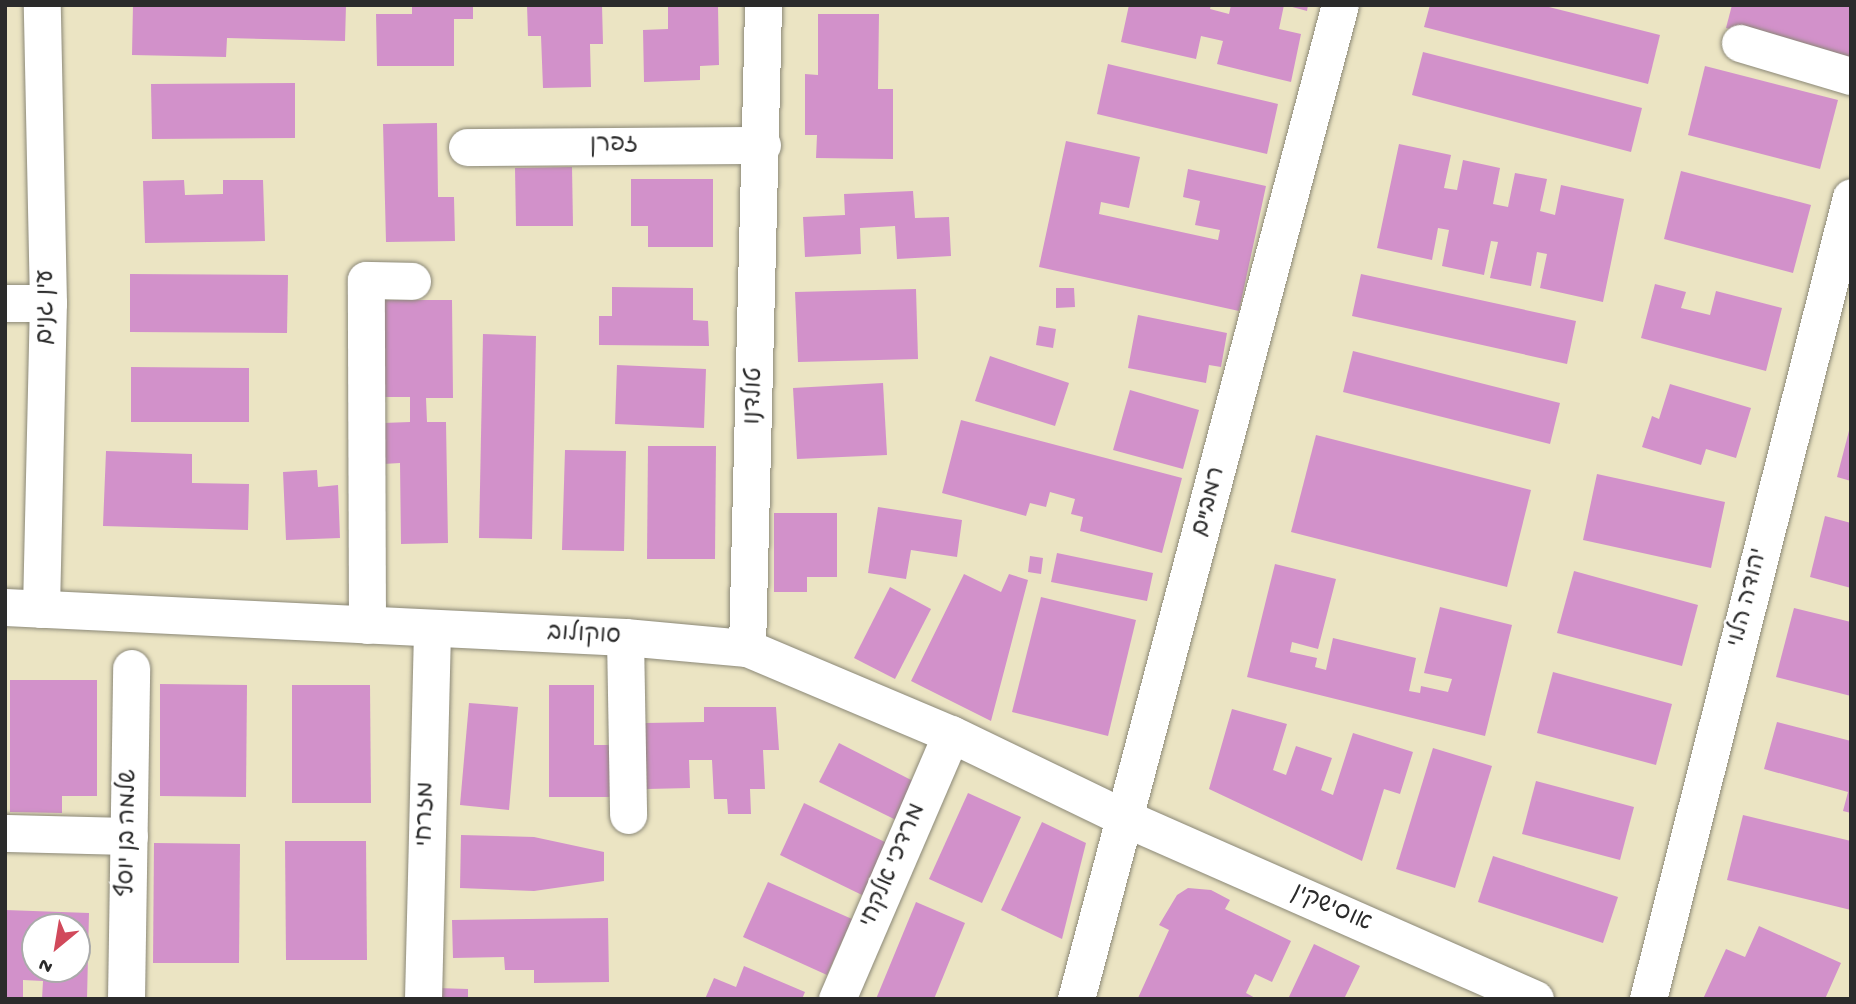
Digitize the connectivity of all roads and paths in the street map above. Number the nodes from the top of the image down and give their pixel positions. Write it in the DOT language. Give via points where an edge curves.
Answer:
graph roads {
  1 [pos="42,5"];
  2 [pos="762,5"];
  3 [pos="1340,5"];
  4 [pos="1740,43"];
  5 [pos="1851,76"];
  6 [pos="762,145"];
  7 [pos="467,147"];
  8 [pos="1851,197"];
  9 [pos="412,281"];
  10 [pos="5,303"];
  11 [pos="48,303"];
  12 [pos="5,607"];
  13 [pos="41,609"];
  14 [pos="368,625"];
  15 [pos="432,629"];
  16 [pos="625,637"];
  17 [pos="747,648"];
  18 [pos="131,668"];
  19 [pos="951,734"];
  20 [pos="628,815"];
  21 [pos="1127,819"];
  22 [pos="6,833"];
  23 [pos="128,836"];
  24 [pos="126,999"];
  25 [pos="423,999"];
  26 [pos="837,999"];
  27 [pos="1076,999"];
  28 [pos="1535,999"];
  29 [pos="1648,999"];
  1 -- 11 [label="street, עין גנים"];
  2 -- 6 [label="street, טולדנו"];
  3 -- 21 [label="street, רמב\"ם"];
  4 -- 5 [label="street"];
  6 -- 7 [label="street, זפרן"];
  6 -- 17 [label="street, טולדנו"];
  8 -- 29 [label="street, יהודה הלוי"];
  9 -- 14 [label="street" via="366,280"];
  10 -- 11 [label="street"];
  11 -- 13 [label="street, עין גנים"];
  12 -- 13 [label="street, סוקולוב"];
  13 -- 14 [label="street, סוקולוב"];
  14 -- 15 [label="street, סוקולוב"];
  15 -- 16 [label="street, סוקולוב"];
  15 -- 25 [label="street, מזרחי"];
  16 -- 17 [label="street, סוקולוב"];
  16 -- 20 [label="street"];
  17 -- 19 [label="street, סוקולוב"];
  18 -- 23 [label="street, שלמה בן יוסף"];
  19 -- 21 [label="street, סוקולוב"];
  19 -- 26 [label="street, מרדכי אלקחי"];
  21 -- 27 [label="street, רמב\"ם"];
  21 -- 28 [label="street, אוסישקין"];
  22 -- 23 [label="street"];
  23 -- 24 [label="street, שלמה בן יוסף"];
}
